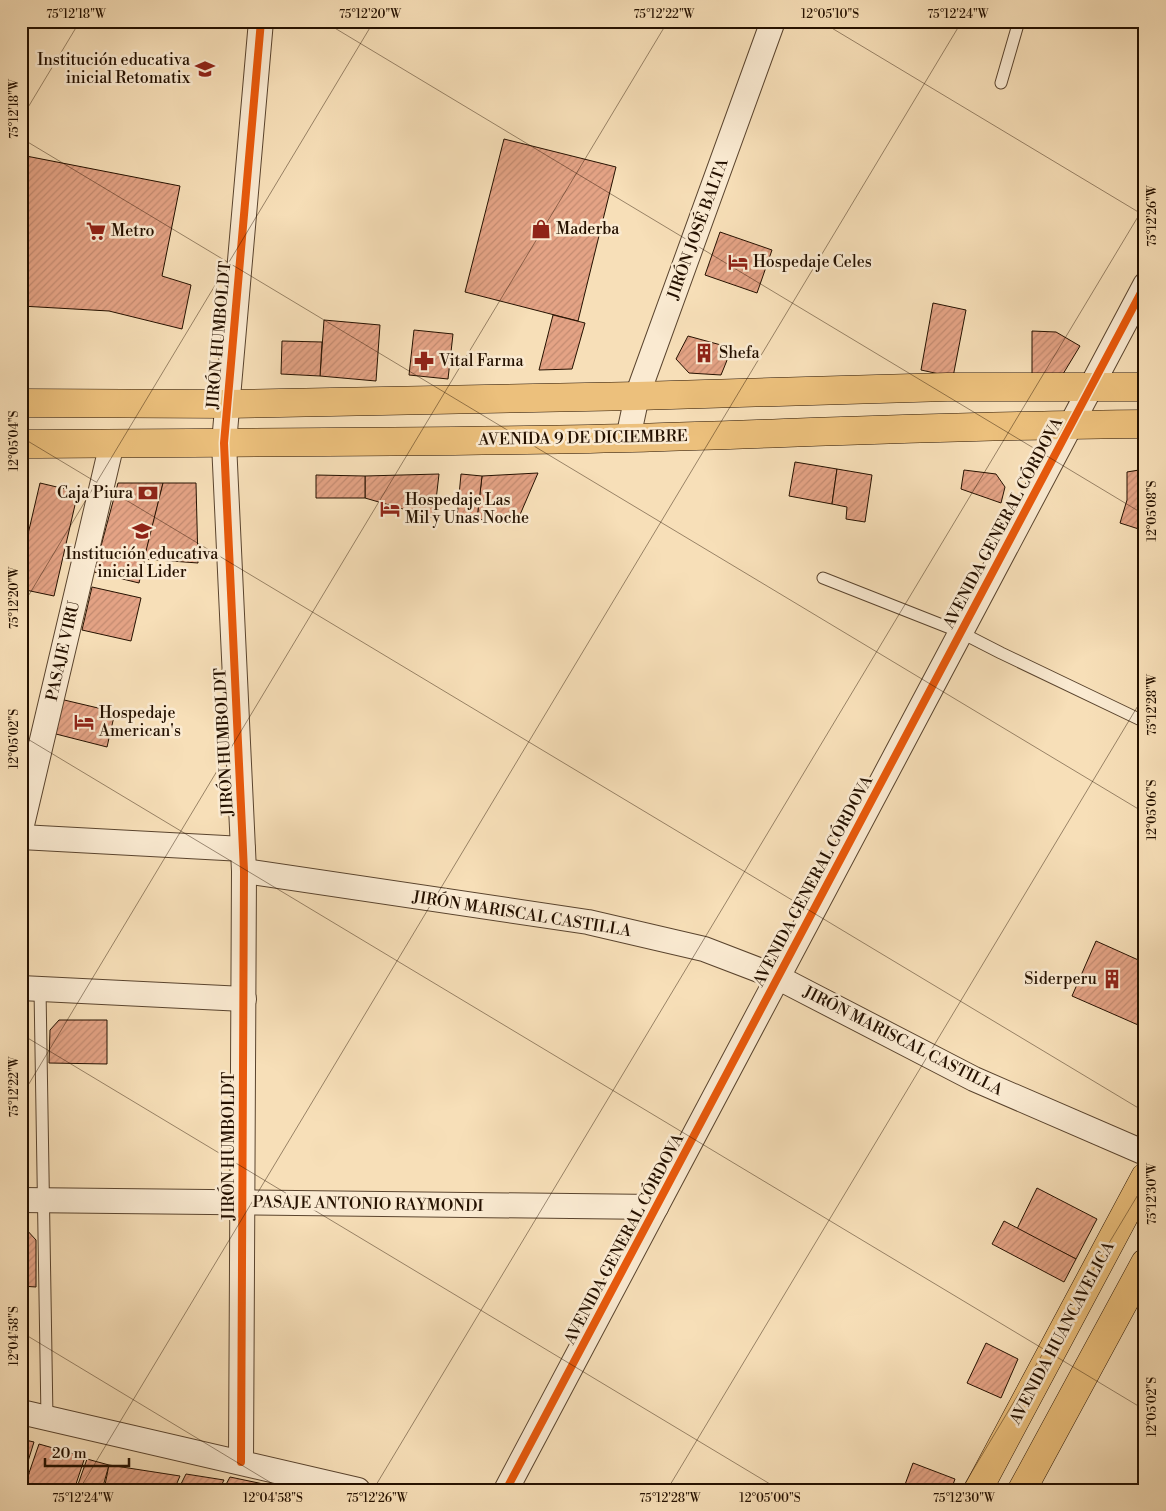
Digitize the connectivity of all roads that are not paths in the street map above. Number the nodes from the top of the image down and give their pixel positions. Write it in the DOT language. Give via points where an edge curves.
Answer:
graph roads {
  1 [pos="262,21"];
  2 [pos="773,21"];
  3 [pos="1019,21"];
  4 [pos="1001,83"];
  5 [pos="1145,285"];
  6 [pos="1091,387"];
  7 [pos="1145,387"];
  8 [pos="637,396"];
  9 [pos="21,403"];
  10 [pos="227,404"];
  11 [pos="1145,424"];
  12 [pos="1070,425"];
  13 [pos="628,438"];
  14 [pos="112,443"];
  15 [pos="224,443"];
  16 [pos="21,444"];
  17 [pos="823,578"];
  18 [pos="960,632"];
  19 [pos="1145,722"];
  20 [pos="21,830"];
  21 [pos="21,837"];
  22 [pos="244,860"];
  23 [pos="778,977"];
  24 [pos="31,988"];
  25 [pos="244,999"];
  26 [pos="1145,1153"];
  27 [pos="1145,1177"];
  28 [pos="33,1200"];
  29 [pos="242,1203"];
  30 [pos="656,1207"];
  31 [pos="1145,1263"];
  32 [pos="21,1412"];
  33 [pos="47,1418"];
  34 [pos="241,1462"];
  35 [pos="358,1490"];
  36 [pos="506,1490"];
  37 [pos="978,1490"];
  38 [pos="1022,1490"];
  1 -- 10 [label="street, JIRÓN HUMBOLDT"];
  2 -- 8 [label="street, JIRÓN JOSÉ BALTA"];
  3 -- 4 [label="lane"];
  5 -- 6 [label="street, AVENIDA GENERAL CÓRDOVA"];
  6 -- 7 [label="main road"];
  6 -- 8 [label="main road" via="947,387"];
  6 -- 12 [label="street, AVENIDA GENERAL CÓRDOVA"];
  8 -- 10 [label="main road"];
  8 -- 13 [label="street, JIRÓN JOSÉ BALTA"];
  9 -- 10 [label="main road"];
  10 -- 15 [label="street, JIRÓN HUMBOLDT"];
  11 -- 12 [label="main road, AVENIDA 9 DE DICIEMBRE"];
  12 -- 13 [label="main road, AVENIDA 9 DE DICIEMBRE"];
  12 -- 18 [label="street, AVENIDA GENERAL CÓRDOVA"];
  13 -- 15 [label="main road, AVENIDA 9 DE DICIEMBRE"];
  14 -- 15 [label="main road, AVENIDA 9 DE DICIEMBRE"];
  14 -- 16 [label="main road, AVENIDA 9 DE DICIEMBRE"];
  14 -- 20 [label="street, PASAJE VIRU"];
  15 -- 22 [label="street, JIRÓN HUMBOLDT"];
  17 -- 18 [label="lane"];
  18 -- 19 [label="lane"];
  18 -- 23 [label="street, AVENIDA GENERAL CÓRDOVA"];
  21 -- 22 [label="street, JIRÓN MARISCAL CASTILLA"];
  22 -- 23 [label="street, JIRÓN MARISCAL CASTILLA" via="588,922 704,948"];
  22 -- 25 [label="street, JIRÓN HUMBOLDT"];
  23 -- 26 [label="street, JIRÓN MARISCAL CASTILLA" via="974,1079"];
  23 -- 30 [label="street, AVENIDA GENERAL CÓRDOVA"];
  24 -- 25 [label="street"];
  24 -- 28 [label="lane"];
  25 -- 29 [label="street, JIRÓN HUMBOLDT"];
  27 -- 37 [label="main road, AVENIDA HUANCAVELICA"];
  28 -- 29 [label="street, PASAJE ANTONIO RAYMONDI"];
  28 -- 33 [label="lane"];
  29 -- 30 [label="street, PASAJE ANTONIO RAYMONDI"];
  29 -- 34 [label="street, JIRÓN HUMBOLDT"];
  30 -- 36 [label="street, AVENIDA GENERAL CÓRDOVA"];
  31 -- 38 [label="main road"];
  32 -- 33 [label="street"];
  33 -- 34 [label="street"];
  34 -- 35 [label="street"];
}
